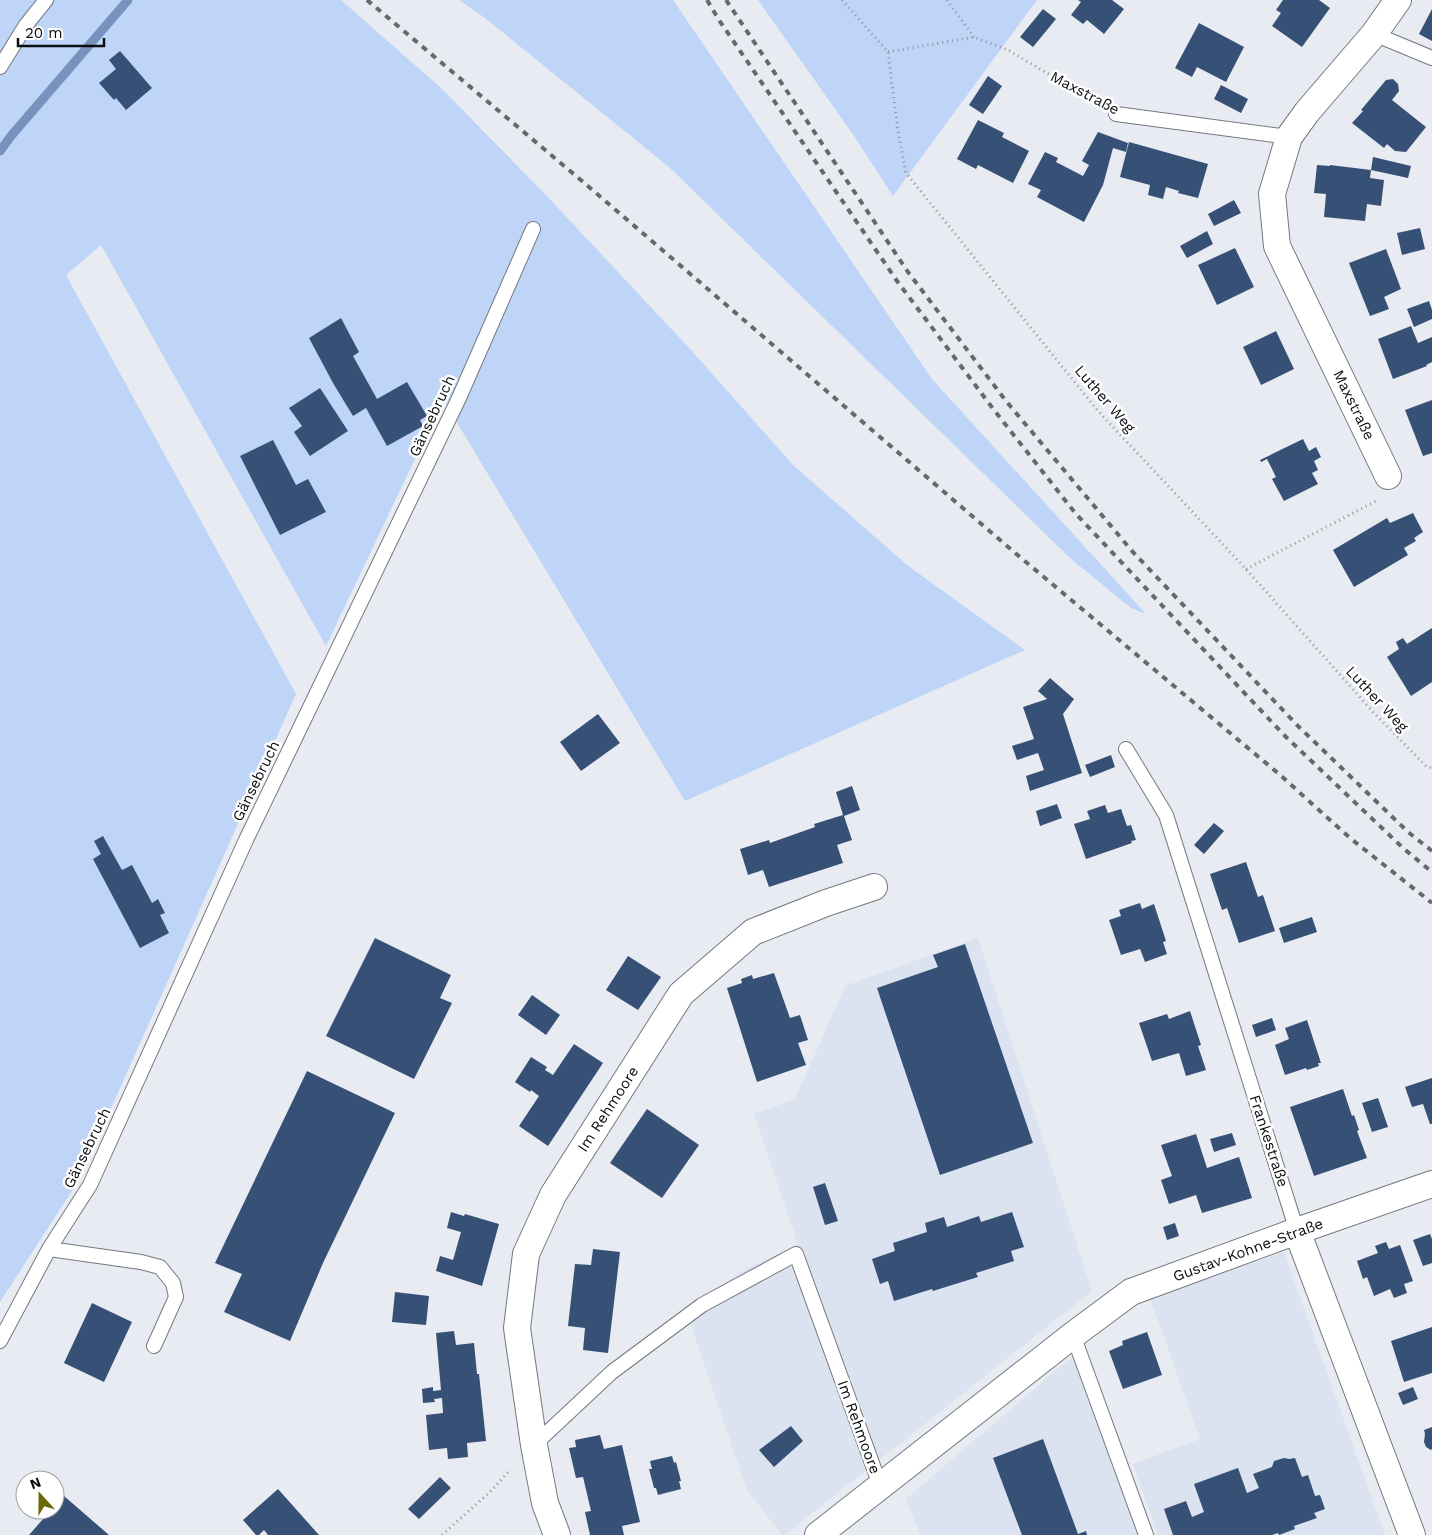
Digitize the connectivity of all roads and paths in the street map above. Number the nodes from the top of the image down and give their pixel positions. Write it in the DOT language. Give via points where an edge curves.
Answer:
graph roads {
  1 [pos="46,0"];
  2 [pos="842,0"];
  3 [pos="947,0"];
  4 [pos="1398,0"];
  5 [pos="1374,34"];
  6 [pos="974,37"];
  7 [pos="888,52"];
  8 [pos="1432,58"];
  9 [pos="0,66"];
  10 [pos="1116,114"];
  11 [pos="1289,137"];
  12 [pos="532,229"];
  13 [pos="1388,476"];
  14 [pos="1246,569"];
  15 [pos="1126,749"];
  16 [pos="1432,768"];
  17 [pos="874,887"];
  18 [pos="1432,1184"];
  19 [pos="1297,1231"];
  20 [pos="48,1249"];
  21 [pos="1073,1334"];
  22 [pos="0,1341"];
  23 [pos="154,1346"];
  24 [pos="534,1446"];
  25 [pos="880,1485"];
  26 [pos="442,1535"];
  27 [pos="557,1535"];
  28 [pos="818,1535"];
  29 [pos="1146,1535"];
  30 [pos="1412,1535"];
  1 -- 9 [label="lane"];
  2 -- 7 [label="path"];
  3 -- 6 [label="path"];
  4 -- 5 [label="street, Maxstraße"];
  5 -- 8 [label="lane"];
  5 -- 11 [label="street, Maxstraße"];
  6 -- 7 [label="path"];
  6 -- 10 [label="path, Maxstraße" via="1008,50"];
  7 -- 14 [label="path, Luther Weg" via="906,173 1098,411"];
  10 -- 11 [label="lane, Maxstraße"];
  11 -- 13 [label="street, Maxstraße" via="1272,194 1277,246"];
  12 -- 20 [label="lane, Gänsebruch" via="459,398 246,840 90,1185"];
  13 -- 14 [label="path" via="1382,497"];
  14 -- 16 [label="path, Luther Weg" via="1374,714 1426,766"];
  15 -- 19 [label="lane, Frankestraße" via="1166,815"];
  17 -- 24 [label="street, Im Rehmoore" via="753,932 681,994 553,1195 526,1254 517,1328"];
  18 -- 19 [label="street, Gustav-Kohne-Straße"];
  19 -- 21 [label="street, Gustav-Kohne-Straße" via="1131,1292"];
  19 -- 30 [label="street, Frankestraße"];
  20 -- 22 [label="lane, Gänsebruch"];
  20 -- 23 [label="lane" via="160,1267 173,1283 176,1297"];
  21 -- 25 [label="street, Gustav-Kohne-Straße"];
  21 -- 29 [label="lane"];
  24 -- 25 [label="lane, Im Rehmoore" via="612,1372 694,1310 796,1254"];
  24 -- 26 [label="path"];
  24 -- 27 [label="street, Im Rehmoore" via="545,1503"];
  25 -- 28 [label="street, Gustav-Kohne-Straße"];
}
